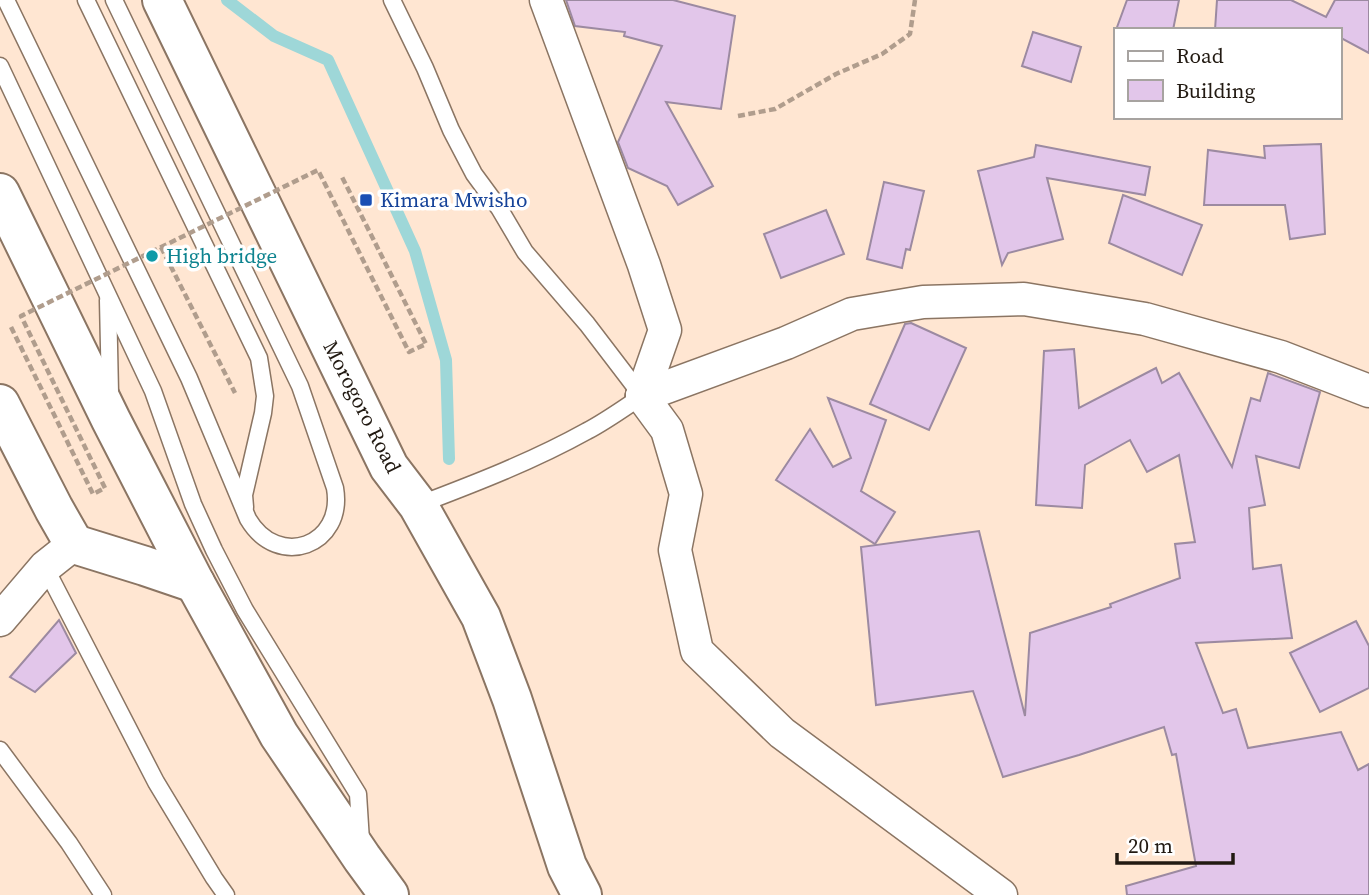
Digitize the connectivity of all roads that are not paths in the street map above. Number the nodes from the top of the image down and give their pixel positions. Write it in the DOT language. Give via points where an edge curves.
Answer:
graph roads {
  1 [pos="6,0"];
  2 [pos="86,0"];
  3 [pos="114,0"];
  4 [pos="162,0"];
  5 [pos="392,0"];
  6 [pos="546,0"];
  7 [pos="0,66"];
  8 [pos="0,192"];
  9 [pos="107,292"];
  10 [pos="1369,391"];
  11 [pos="642,396"];
  12 [pos="0,404"];
  13 [pos="111,420"];
  14 [pos="418,505"];
  15 [pos="248,519"];
  16 [pos="74,544"];
  17 [pos="45,568"];
  18 [pos="195,583"];
  19 [pos="0,620"];
  20 [pos="0,750"];
  21 [pos="362,858"];
  22 [pos="103,895"];
  23 [pos="226,895"];
  24 [pos="389,895"];
  25 [pos="582,895"];
  26 [pos="1002,895"];
  1 -- 15 [label="lane" via="189,377"];
  2 -- 15 [label="lane" via="259,358 265,396 244,495"];
  3 -- 15 [label="lane" via="300,386 335,488 334,519 311,542 289,547 274,543 258,533"];
  4 -- 14 [label="main road, Morogoro Road" via="389,467"];
  5 -- 11 [label="lane" via="474,174 525,252"];
  6 -- 11 [label="street" via="665,330"];
  7 -- 9 [label="lane"];
  8 -- 13 [label="main road"];
  9 -- 13 [label="lane"];
  9 -- 21 [label="lane" via="153,391 214,550 245,610 358,794"];
  10 -- 11 [label="street" via="1281,357 1145,319 1024,299 923,302 852,314"];
  11 -- 14 [label="lane" via="589,431"];
  11 -- 26 [label="street" via="667,430 686,494 675,550 697,651 782,733"];
  12 -- 16 [label="main road"];
  13 -- 18 [label="main road"];
  14 -- 25 [label="main road, Morogoro Road" via="481,617 567,866"];
  16 -- 17 [label="street"];
  16 -- 18 [label="main road"];
  17 -- 19 [label="street"];
  17 -- 23 [label="lane" via="156,782"];
  18 -- 21 [label="main road" via="279,735"];
  20 -- 22 [label="lane"];
  21 -- 24 [label="main road"];
}
